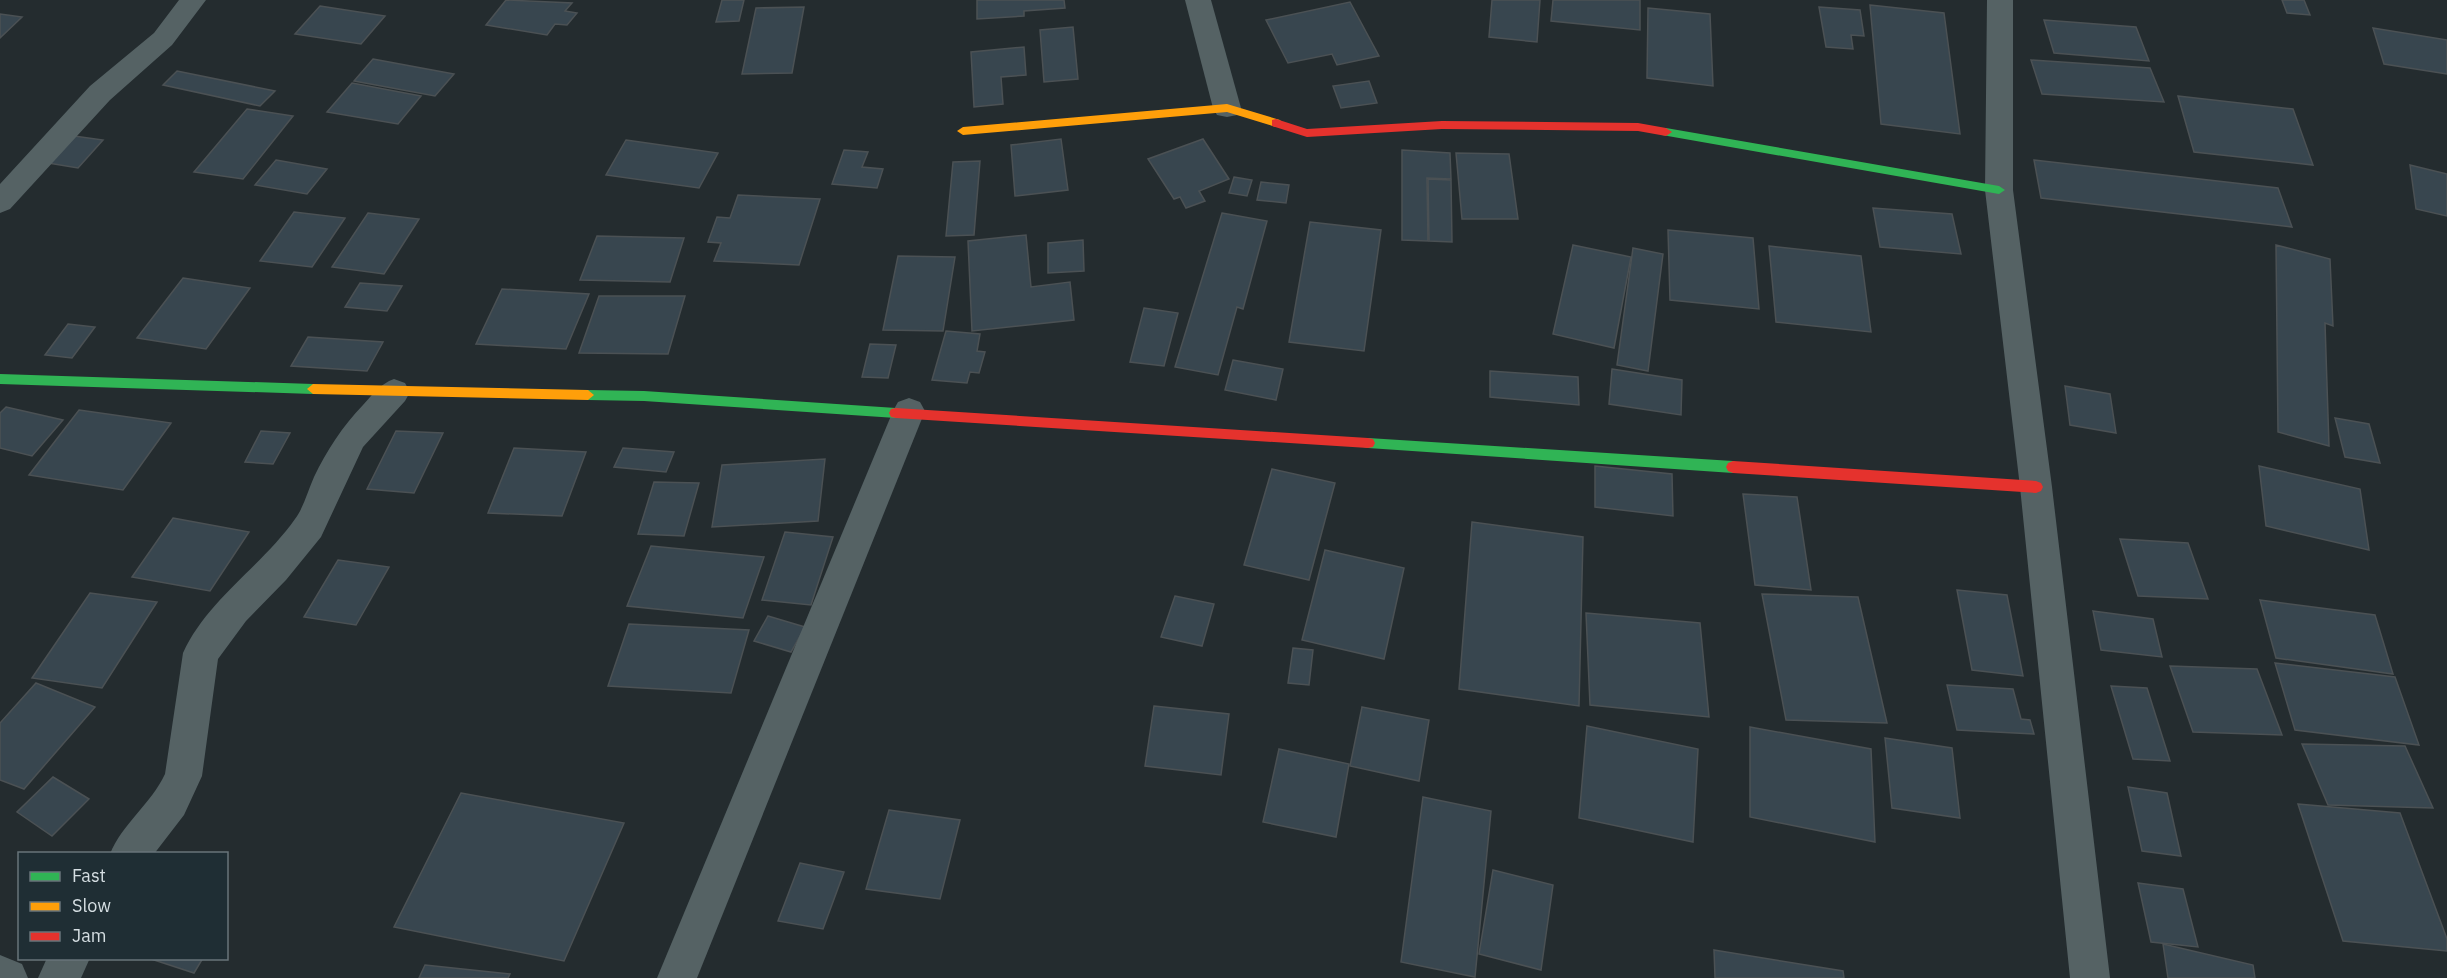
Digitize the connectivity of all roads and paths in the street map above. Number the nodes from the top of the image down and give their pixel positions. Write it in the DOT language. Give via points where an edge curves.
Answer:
graph roads {
  1 [pos="193,0"];
  2 [pos="1198,0"];
  3 [pos="2000,0"];
  4 [pos="1227,108"];
  5 [pos="963,131"];
  6 [pos="1999,190"];
  7 [pos="0,202"];
  8 [pos="0,380"];
  9 [pos="394,392"];
  10 [pos="909,411"];
  11 [pos="2036,487"];
  12 [pos="131,852"];
  13 [pos="69,960"];
  14 [pos="0,975"];
  15 [pos="8,978"];
  16 [pos="58,978"];
  17 [pos="677,978"];
  18 [pos="2090,978"];
  1 -- 7 [label="street" via="163,39 100,93"];
  2 -- 4 [label="street"];
  3 -- 6 [label="street"];
  4 -- 5 [label="street"];
  4 -- 6 [label="street" via="1307,133 1442,125 1638,127"];
  6 -- 11 [label="street"];
  8 -- 9 [label="street"];
  9 -- 10 [label="street" via="644,396"];
  9 -- 12 [label="street" via="352,438 309,527 201,653 183,776 171,802"];
  10 -- 11 [label="street"];
  10 -- 17 [label="street"];
  11 -- 18 [label="street"];
  13 -- 16 [label="street"];
  14 -- 15 [label="street"];
}
